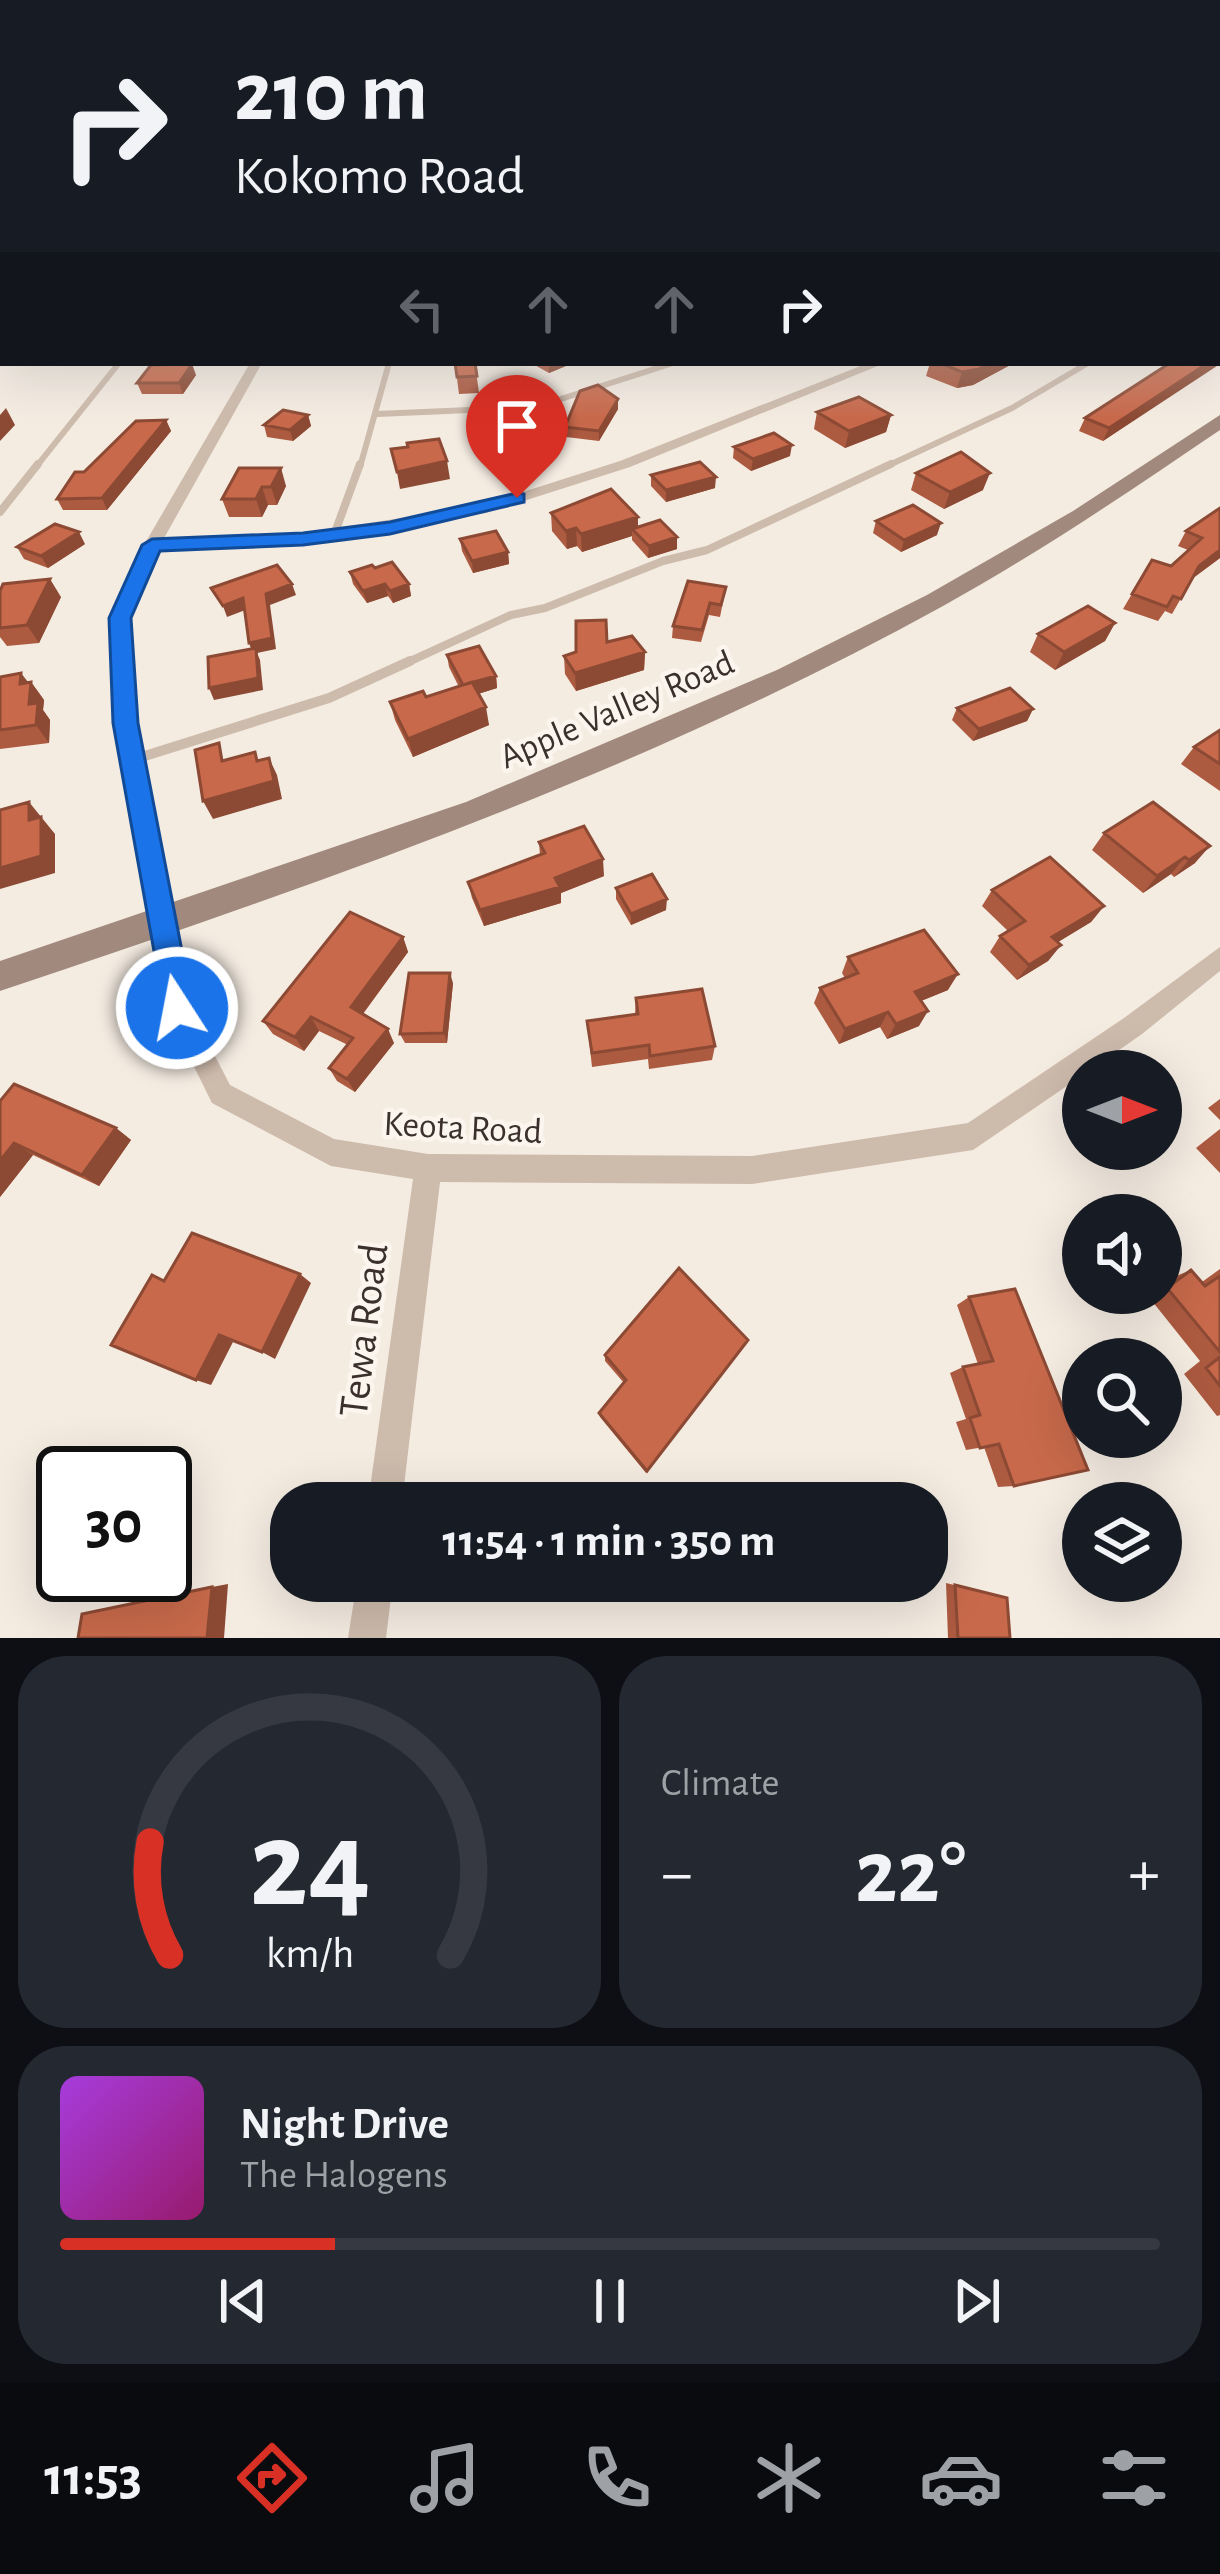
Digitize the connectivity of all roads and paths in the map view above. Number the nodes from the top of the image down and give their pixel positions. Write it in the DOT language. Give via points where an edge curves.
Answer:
graph roads {
  1 [pos="116,366"];
  2 [pos="254,366"];
  3 [pos="388,366"];
  4 [pos="665,366"];
  5 [pos="871,366"];
  6 [pos="1083,366"];
  7 [pos="377,414"];
  8 [pos="1220,421"];
  9 [pos="0,512"];
  10 [pos="334,535"];
  11 [pos="152,545"];
  12 [pos="132,760"];
  13 [pos="161,924"];
  14 [pos="1220,957"];
  15 [pos="0,976"];
  16 [pos="428,1168"];
  17 [pos="388,1482"];
  18 [pos="372,1602"];
  19 [pos="367,1638"];
  1 -- 9 [label="lane"];
  2 -- 11 [label="street, Keota Road"];
  3 -- 7 [label="lane"];
  4 -- 7 [label="lane" via="536,407"];
  5 -- 10 [label="street" via="625,464 481,510"];
  6 -- 12 [label="lane" via="1012,408 707,550 511,615 277,718"];
  7 -- 10 [label="lane"];
  8 -- 13 [label="main road, Apple Valley Road" via="1123,492 964,587 757,692 570,774"];
  10 -- 11 [label="street"];
  11 -- 12 [label="street, Keota Road" via="120,618"];
  12 -- 13 [label="street, Keota Road"];
  13 -- 15 [label="main road, Apple Valley Road"];
  13 -- 16 [label="street, Keota Road" via="177,1008 221,1094 331,1152"];
  14 -- 16 [label="street, Keota Road" via="974,1136 752,1170"];
  16 -- 17 [label="street, Tewa Road"];
  18 -- 19 [label="street"];
}
